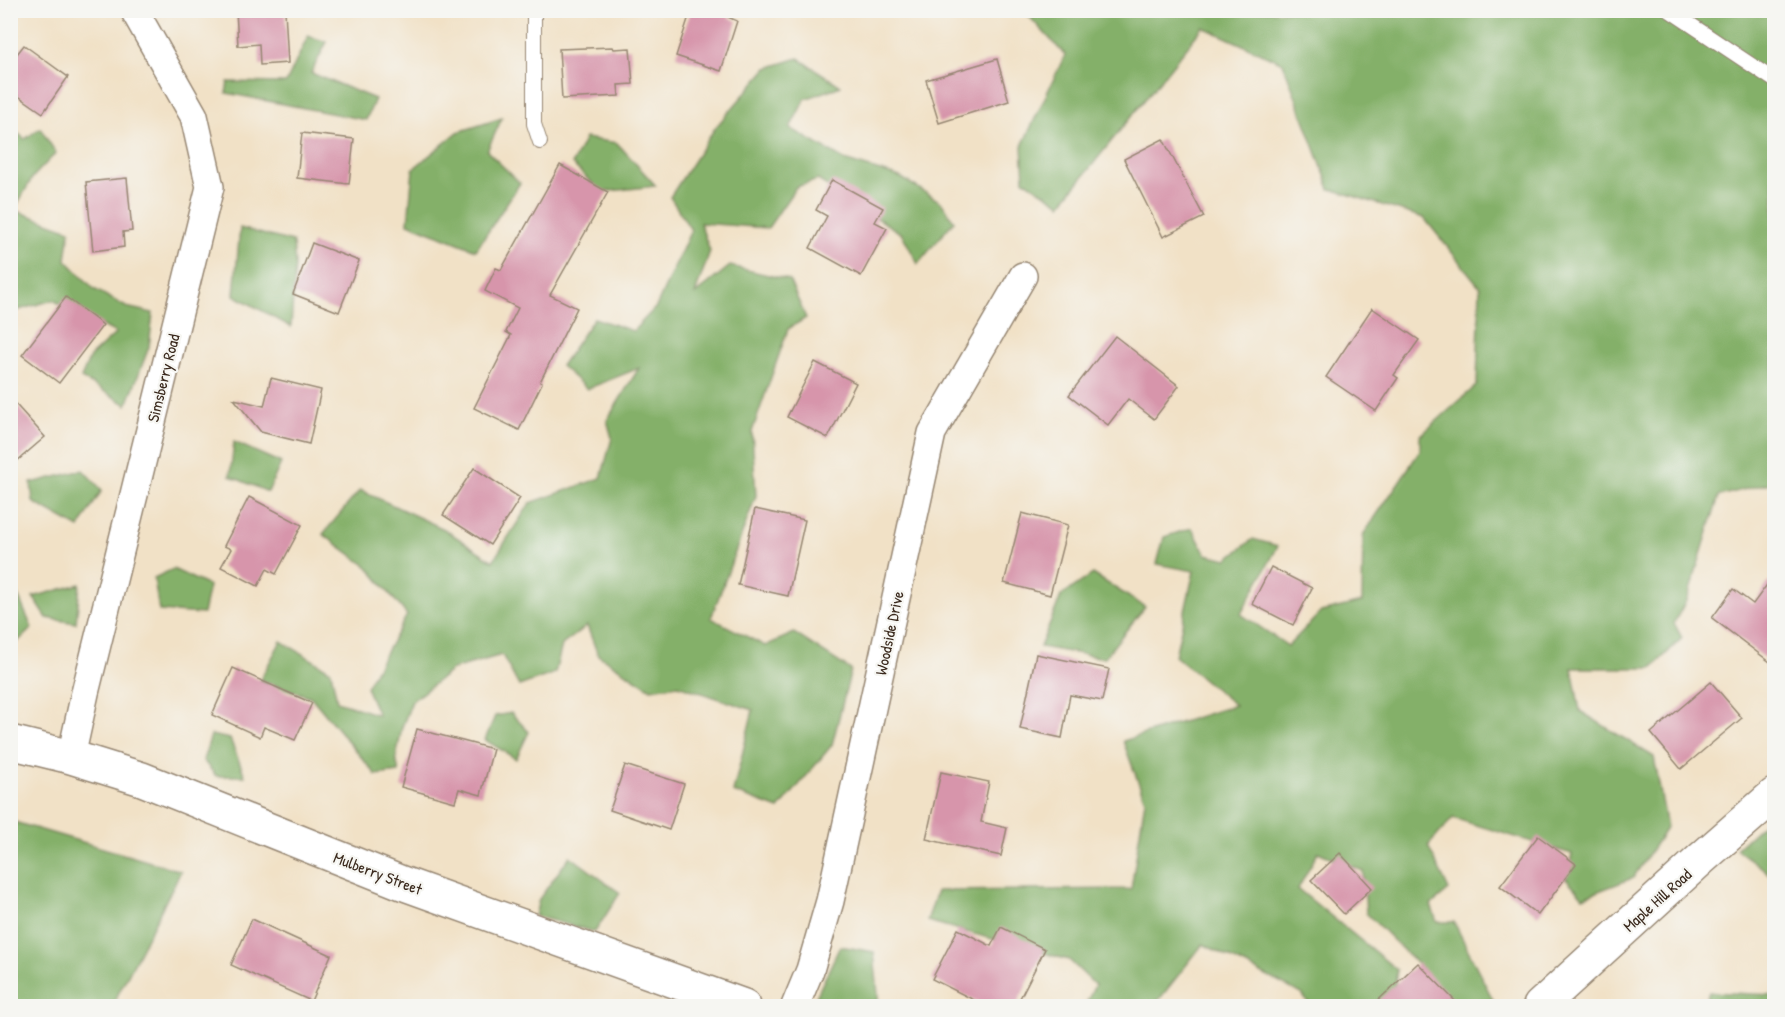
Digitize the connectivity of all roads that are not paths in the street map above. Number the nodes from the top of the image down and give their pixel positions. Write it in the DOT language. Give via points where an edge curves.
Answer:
graph roads {
  1 [pos="134,10"];
  2 [pos="534,10"];
  3 [pos="1669,10"];
  4 [pos="1774,80"];
  5 [pos="540,142"];
  6 [pos="1023,276"];
  7 [pos="10,742"];
  8 [pos="71,757"];
  9 [pos="1774,795"];
  10 [pos="744,1006"];
  11 [pos="795,1006"];
  12 [pos="1540,1006"];
  1 -- 8 [label="street, Simsberry Road" via="194,116 210,187"];
  2 -- 5 [label="lane" via="534,124"];
  3 -- 4 [label="lane"];
  6 -- 11 [label="street, Woodside Drive" via="932,433 830,901"];
  7 -- 8 [label="street, Mulberry Street"];
  8 -- 10 [label="street, Mulberry Street" via="142,780 402,883"];
  9 -- 12 [label="street, Maple Hill Road"];
}
